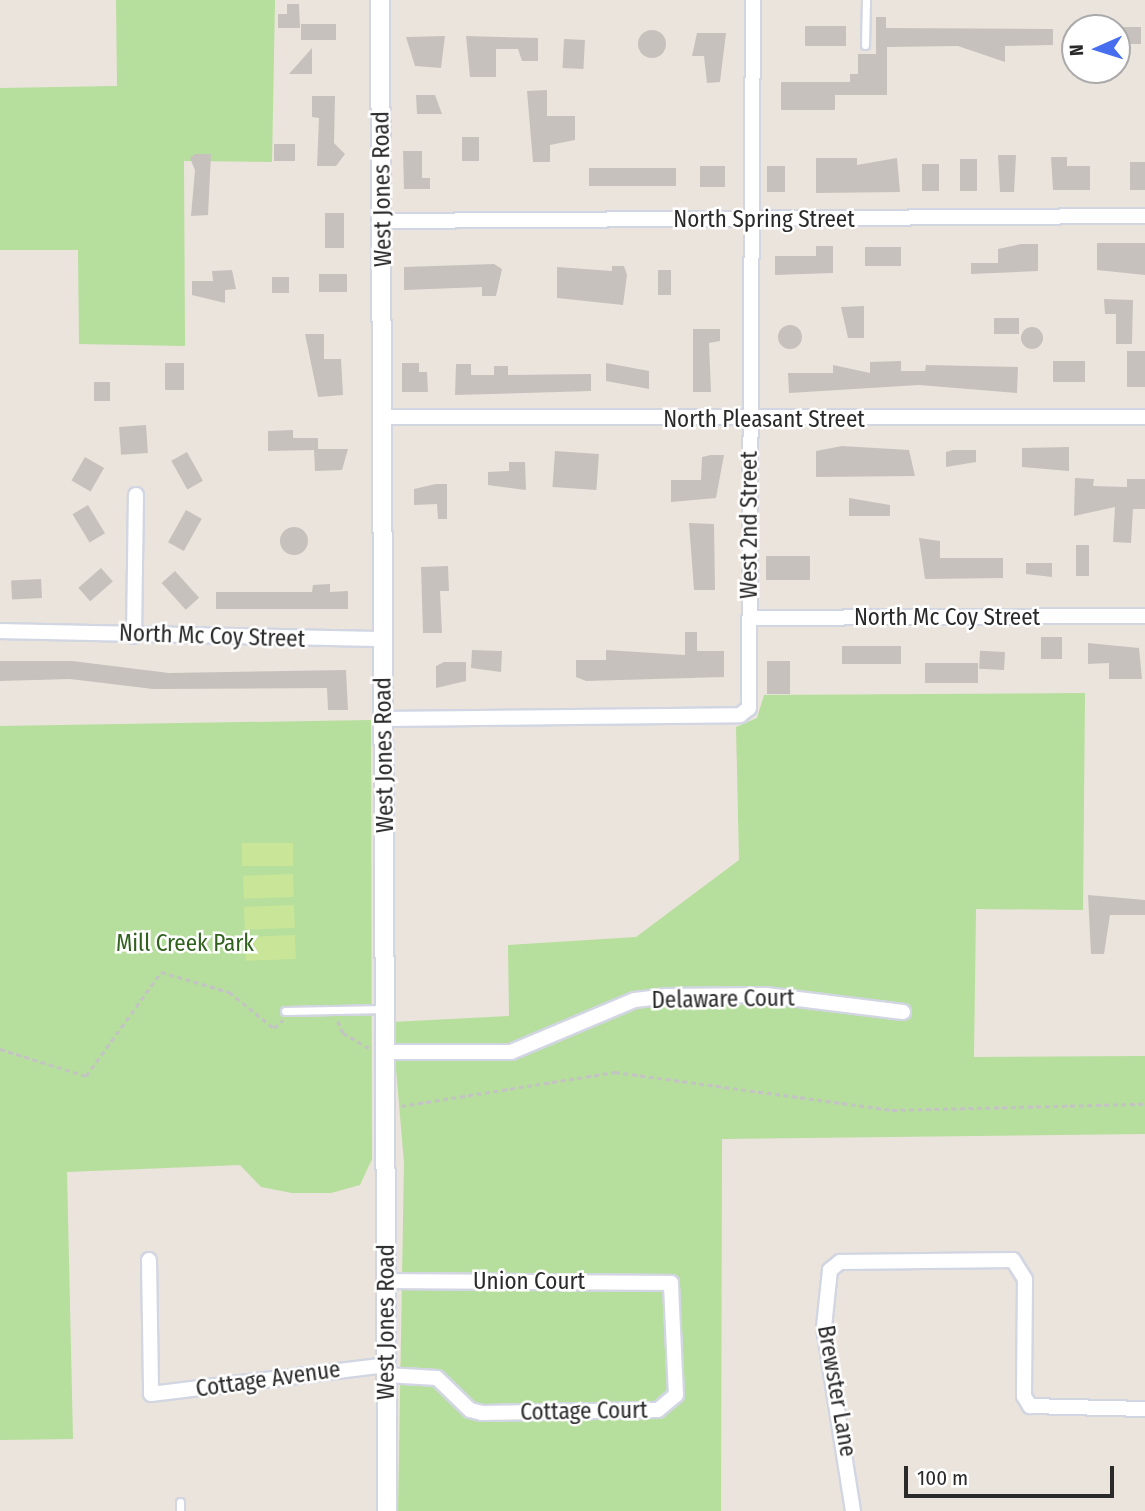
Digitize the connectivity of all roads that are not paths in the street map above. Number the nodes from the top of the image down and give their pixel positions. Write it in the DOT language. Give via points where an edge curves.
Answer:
graph roads {
  1 [pos="380,0"];
  2 [pos="753,0"];
  3 [pos="866,0"];
  4 [pos="865,44"];
  5 [pos="1145,216"];
  6 [pos="749,219"];
  7 [pos="382,221"];
  8 [pos="383,417"];
  9 [pos="1145,417"];
  10 [pos="749,420"];
  11 [pos="136,495"];
  12 [pos="1145,616"];
  13 [pos="750,618"];
  14 [pos="0,631"];
  15 [pos="134,636"];
  16 [pos="382,639"];
  17 [pos="383,719"];
  18 [pos="386,1009"];
  19 [pos="285,1011"];
  20 [pos="903,1012"];
  21 [pos="378,1053"];
  22 [pos="149,1260"];
  23 [pos="386,1281"];
  24 [pos="671,1283"];
  25 [pos="386,1370"];
  26 [pos="1145,1409"];
  27 [pos="180,1502"];
  28 [pos="180,1511"];
  29 [pos="387,1511"];
  30 [pos="853,1511"];
  1 -- 7 [label="street, West Jones Road"];
  2 -- 6 [label="street, West 2nd Street"];
  3 -- 4 [label="lane"];
  5 -- 6 [label="street, North Spring Street"];
  6 -- 7 [label="street, North Spring Street"];
  6 -- 10 [label="street, West 2nd Street"];
  7 -- 8 [label="street, West Jones Road"];
  8 -- 10 [label="street, North Pleasant Street"];
  8 -- 16 [label="street, West Jones Road"];
  9 -- 10 [label="street, North Pleasant Street"];
  10 -- 13 [label="street, West 2nd Street"];
  11 -- 15 [label="street"];
  12 -- 13 [label="street, North Mc Coy Street"];
  13 -- 17 [label="street, West 2nd Street" via="744,712"];
  14 -- 15 [label="street, North Mc Coy Street"];
  15 -- 16 [label="street, North Mc Coy Street"];
  16 -- 17 [label="street, West Jones Road"];
  17 -- 18 [label="street, West Jones Road"];
  18 -- 19 [label="lane"];
  18 -- 21 [label="street, West Jones Road"];
  20 -- 21 [label="street, Delaware Court" via="766,995 666,996 635,1000 512,1052"];
  21 -- 23 [label="street, West Jones Road" via="386,1108"];
  22 -- 25 [label="street, Cottage Avenue" via="151,1394"];
  23 -- 24 [label="street, Union Court"];
  23 -- 25 [label="street, West Jones Road"];
  24 -- 25 [label="street, Cottage Court" via="676,1395 658,1410 482,1413 470,1410 437,1378"];
  25 -- 29 [label="street, West Jones Road"];
  26 -- 30 [label="street, Brewster Lane" via="1030,1406 1024,1396 1025,1279 1013,1260 852,1259 830,1270 824,1327"];
  27 -- 28 [label="lane"];
}
